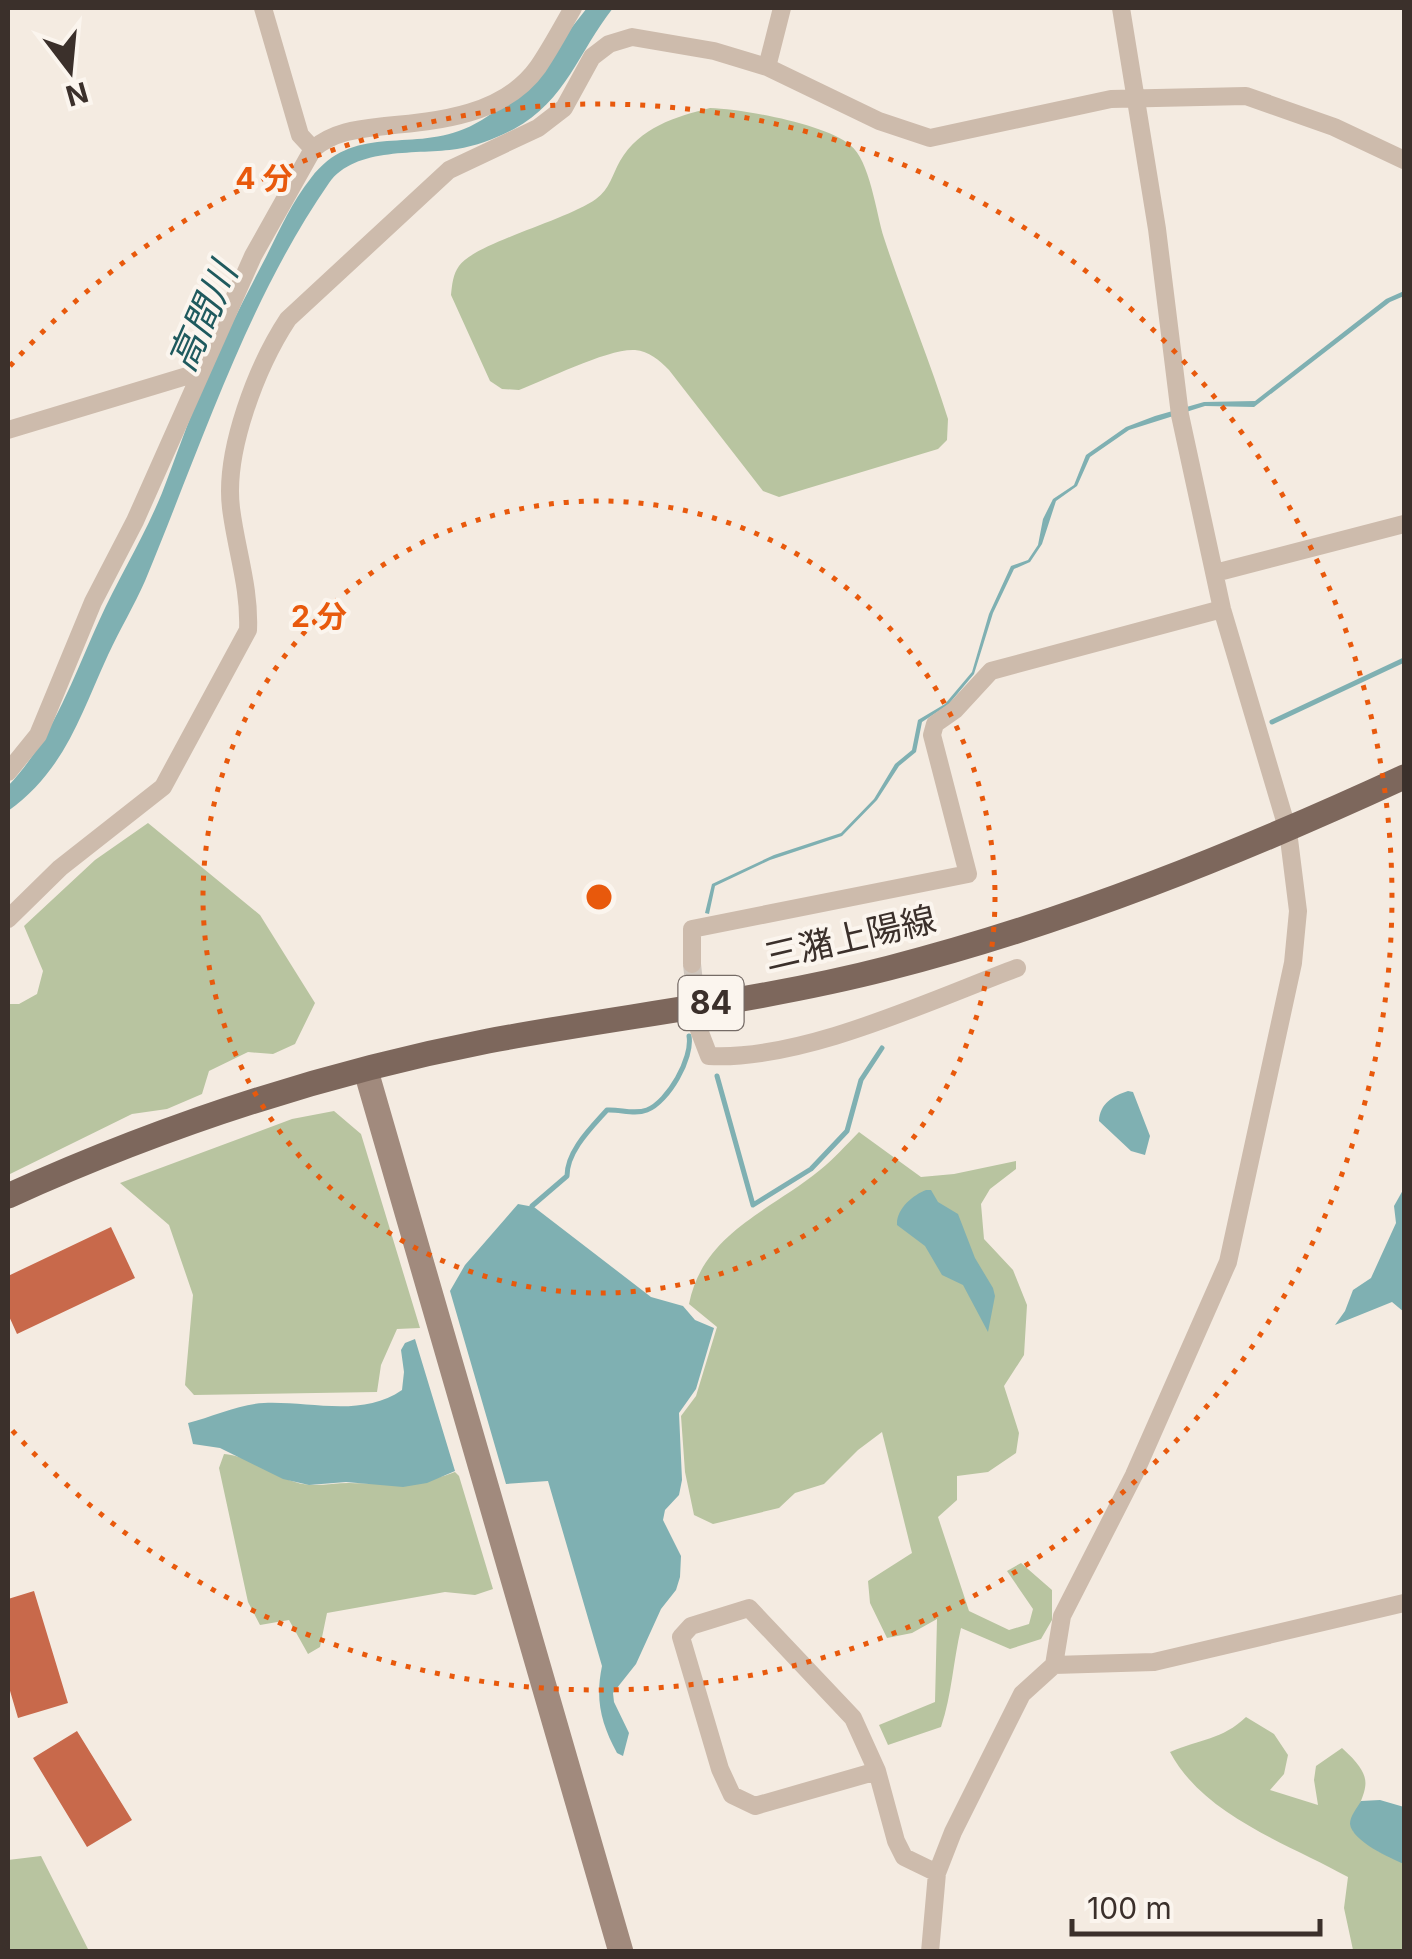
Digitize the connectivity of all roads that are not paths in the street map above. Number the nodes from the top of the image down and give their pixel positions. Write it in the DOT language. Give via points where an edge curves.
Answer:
graph roads {
  1 [pos="263,8"];
  2 [pos="573,8"];
  3 [pos="782,8"];
  4 [pos="1121,8"];
  5 [pos="767,68"];
  6 [pos="1136,101"];
  7 [pos="314,148"];
  8 [pos="1404,160"];
  9 [pos="200,372"];
  10 [pos="8,430"];
  11 [pos="1404,524"];
  12 [pos="1214,573"];
  13 [pos="1222,608"];
  14 [pos="8,772"];
  15 [pos="1404,777"];
  16 [pos="1288,831"];
  17 [pos="8,919"];
  18 [pos="692,964"];
  19 [pos="1017,968"];
  20 [pos="699,1030"];
  21 [pos="366,1070"];
  22 [pos="8,1196"];
  23 [pos="1404,1602"];
  24 [pos="1054,1665"];
  25 [pos="877,1770"];
  26 [pos="937,1873"];
  27 [pos="621,1952"];
  28 [pos="930,1952"];
  1 -- 7 [label="street" via="300,135"];
  2 -- 7 [label="street" via="536,70 498,102 438,120 356,129"];
  3 -- 5 [label="street"];
  4 -- 6 [label="street"];
  5 -- 6 [label="street" via="930,138 1111,99"];
  5 -- 17 [label="street" via="632,37 609,44 592,57 564,108 538,128 449,170 288,318 270,346 229,476 248,630 162,787"];
  6 -- 8 [label="street" via="1246,96"];
  6 -- 12 [label="street" via="1179,411"];
  7 -- 9 [label="street" via="253,256"];
  9 -- 10 [label="street"];
  9 -- 14 [label="street" via="38,735"];
  11 -- 12 [label="street"];
  12 -- 13 [label="street"];
  13 -- 16 [label="street"];
  13 -- 18 [label="street" via="991,671 936,724 932,735 968,874 692,930"];
  15 -- 16 [label="main road, 三潴上陽線 / 84"];
  16 -- 21 [label="main road, 三潴上陽線 / 84" via="1092,908 887,968"];
  16 -- 24 [label="street" via="1298,911 1293,964 1228,1262 1134,1475 1062,1616"];
  19 -- 20 [label="street" via="816,1041 709,1056"];
  21 -- 22 [label="main road, 三潴上陽線 / 84" via="132,1144"];
  21 -- 27 [label="street"];
  23 -- 24 [label="street" via="1154,1662"];
  24 -- 26 [label="street" via="1022,1694"];
  25 -- 25 [label="street" via="853,1718 749,1608 692,1626 680,1638 732,1796 755,1806"];
  25 -- 26 [label="street" via="904,1857"];
  26 -- 28 [label="street"];
}
